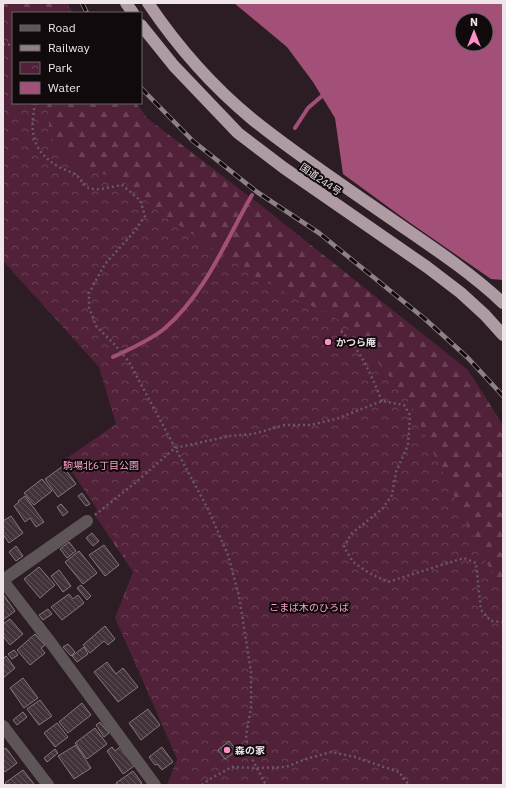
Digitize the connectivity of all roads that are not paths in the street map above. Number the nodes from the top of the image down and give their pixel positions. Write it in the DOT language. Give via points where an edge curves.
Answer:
graph roads {
  1 [pos="126,3"];
  2 [pos="148,3"];
  3 [pos="132,12"];
  4 [pos="142,26"];
  5 [pos="503,303"];
  6 [pos="503,334"];
  7 [pos="87,521"];
  8 [pos="3,581"];
  9 [pos="3,726"];
  10 [pos="48,785"];
  11 [pos="155,785"];
  1 -- 3 [label="highway"];
  2 -- 5 [label="highway, 国道244号" via="179,46 225,95 253,119 294,151 473,276"];
  4 -- 6 [label="highway, 国道244号" via="174,66 238,133 427,267 480,310"];
  7 -- 8 [label="street"];
  8 -- 11 [label="street"];
  9 -- 10 [label="street"];
}
